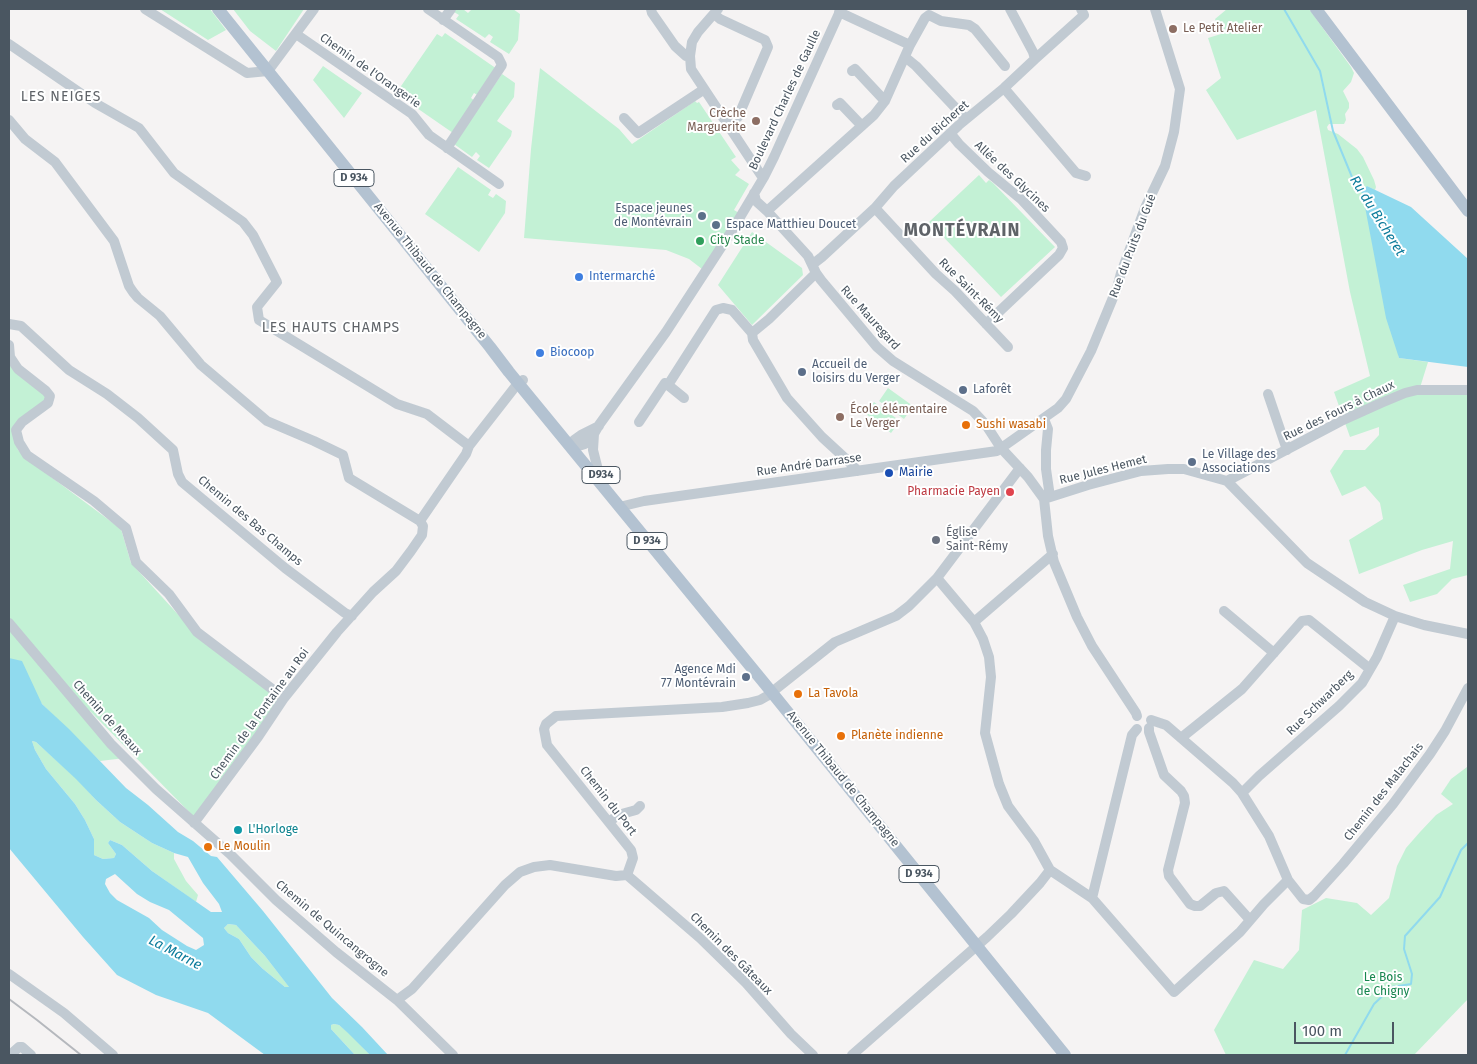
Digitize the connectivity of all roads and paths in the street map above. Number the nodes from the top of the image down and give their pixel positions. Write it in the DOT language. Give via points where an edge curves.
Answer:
graph roads {
  1 [pos="145,9"];
  2 [pos="218,9"];
  3 [pos="314,9"];
  4 [pos="428,9"];
  5 [pos="451,9"];
  6 [pos="651,9"];
  7 [pos="1010,9"];
  8 [pos="1081,9"];
  9 [pos="1155,9"];
  10 [pos="1316,9"];
  11 [pos="840,10"];
  12 [pos="716,11"];
  13 [pos="928,12"];
  14 [pos="443,20"];
  15 [pos="296,34"];
  16 [pos="9,44"];
  17 [pos="910,45"];
  18 [pos="690,56"];
  19 [pos="905,57"];
  20 [pos="1035,59"];
  21 [pos="1005,66"];
  22 [pos="268,71"];
  23 [pos="852,71"];
  24 [pos="1004,88"];
  25 [pos="703,90"];
  26 [pos="885,101"];
  27 [pos="837,105"];
  28 [pos="624,118"];
  29 [pos="966,119"];
  30 [pos="9,120"];
  31 [pos="727,124"];
  32 [pos="862,126"];
  33 [pos="950,133"];
  34 [pos="448,148"];
  35 [pos="1086,176"];
  36 [pos="764,177"];
  37 [pos="499,184"];
  38 [pos="754,193"];
  39 [pos="875,208"];
  40 [pos="767,211"];
  41 [pos="1468,211"];
  42 [pos="814,268"];
  43 [pos="9,324"];
  44 [pos="986,324"];
  45 [pos="752,333"];
  46 [pos="9,345"];
  47 [pos="1008,347"];
  48 [pos="521,382"];
  49 [pos="668,385"];
  50 [pos="1468,390"];
  51 [pos="1268,394"];
  52 [pos="684,398"];
  53 [pos="1044,419"];
  54 [pos="639,422"];
  55 [pos="597,430"];
  56 [pos="575,444"];
  57 [pos="469,446"];
  58 [pos="1000,448"];
  59 [pos="1287,450"];
  60 [pos="1020,468"];
  61 [pos="598,470"];
  62 [pos="858,471"];
  63 [pos="1227,481"];
  64 [pos="1047,498"];
  65 [pos="622,506"];
  66 [pos="420,521"];
  67 [pos="1053,554"];
  68 [pos="937,578"];
  69 [pos="1224,611"];
  70 [pos="352,616"];
  71 [pos="1395,616"];
  72 [pos="974,622"];
  73 [pos="9,623"];
  74 [pos="1468,634"];
  75 [pos="1274,653"];
  76 [pos="1370,669"];
  77 [pos="1468,688"];
  78 [pos="773,693"];
  79 [pos="284,698"];
  80 [pos="1137,716"];
  81 [pos="1150,728"];
  82 [pos="1137,729"];
  83 [pos="1180,738"];
  84 [pos="1242,793"];
  85 [pos="640,806"];
  86 [pos="609,822"];
  87 [pos="194,823"];
  88 [pos="1050,870"];
  89 [pos="627,875"];
  90 [pos="1288,880"];
  91 [pos="1092,898"];
  92 [pos="1250,920"];
  93 [pos="977,946"];
  94 [pos="9,974"];
  95 [pos="397,1000"];
  96 [pos="10,1055"];
  97 [pos="31,1055"];
  98 [pos="113,1055"];
  99 [pos="453,1055"];
  100 [pos="813,1055"];
  101 [pos="852,1055"];
  102 [pos="1066,1055"];
  1 -- 22 [label="street" via="248,73"];
  2 -- 22 [label="main road, Avenue Thibaud de Champagne / D 934"];
  3 -- 15 [label="street"];
  4 -- 14 [label="street"];
  5 -- 14 [label="street"];
  6 -- 18 [label="street" via="675,46"];
  7 -- 20 [label="street"];
  8 -- 20 [label="street, Rue du Bicheret" via="1084,16"];
  9 -- 53 [label="street, Rue du Puits du Gué" via="1180,88 1170,149 1091,350 1066,399"];
  10 -- 41 [label="main road"];
  11 -- 17 [label="street"];
  11 -- 36 [label="street, Boulevard Charles de Gaulle"];
  12 -- 18 [label="street" via="692,42"];
  12 -- 31 [label="street" via="720,19 765,40 768,47 738,116"];
  13 -- 17 [label="street"];
  13 -- 21 [label="street" via="941,21 969,25 975,29"];
  14 -- 34 [label="street" via="498,57 502,64"];
  15 -- 22 [label="street"];
  15 -- 34 [label="street, Chemin de l'Orangerie" via="412,114 429,135"];
  16 -- 57 [label="street" via="95,103 139,128 174,173 243,222 277,282 257,307 259,320 397,404 427,414"];
  17 -- 19 [label="street"];
  18 -- 25 [label="street" via="690,70"];
  19 -- 26 [label="street"];
  19 -- 29 [label="street"];
  20 -- 24 [label="street, Rue du Bicheret"];
  22 -- 48 [label="main road, Avenue Thibaud de Champagne / D 934" via="508,372"];
  23 -- 26 [label="street" via="855,69"];
  24 -- 29 [label="street, Rue du Bicheret"];
  24 -- 35 [label="street" via="1076,173"];
  25 -- 28 [label="street" via="638,133"];
  25 -- 31 [label="street"];
  26 -- 32 [label="street"];
  27 -- 32 [label="street" via="840,103"];
  29 -- 33 [label="street, Rue du Bicheret"];
  30 -- 66 [label="street" via="25,139 55,162 114,241 133,292 160,316 201,365 267,422 343,455 349,478"];
  31 -- 36 [label="street"];
  32 -- 40 [label="street"];
  33 -- 39 [label="street, Rue du Bicheret"];
  33 -- 44 [label="street, Allée des Glycines" via="988,172 1022,200 1064,248"];
  34 -- 37 [label="street, Chemin de l'Orangerie"];
  36 -- 38 [label="street, Boulevard Charles de Gaulle"];
  38 -- 40 [label="street, Rue Mauregard" via="756,201"];
  38 -- 55 [label="street, Boulevard Charles de Gaulle" via="714,260"];
  39 -- 42 [label="street, Rue du Bicheret"];
  39 -- 44 [label="street, Rue Saint-Rémy"];
  40 -- 42 [label="street, Rue Mauregard" via="808,256"];
  42 -- 45 [label="street" via="769,319"];
  42 -- 58 [label="street, Rue Mauregard" via="882,352 973,411"];
  43 -- 70 [label="street, Chemin des Bas Champs" via="21,326 69,370 138,418 173,450 182,482 285,568"];
  44 -- 47 [label="street, Rue Saint-Rémy"];
  45 -- 49 [label="street" via="732,310 716,310"];
  45 -- 62 [label="street" via="787,398"];
  46 -- 79 [label="street" via="10,357 18,369 50,396 48,403 16,430 27,455 94,501 126,528 136,562 169,594 197,632"];
  48 -- 56 [label="main road, Avenue Thibaud de Champagne / D 934"];
  48 -- 57 [label="street, Chemin de la Fontaine au Roi"];
  49 -- 52 [label="street"];
  49 -- 54 [label="street" via="665,383"];
  50 -- 59 [label="street, Rue des Fours à Chaux" via="1405,393"];
  51 -- 59 [label="street"];
  53 -- 58 [label="street, Rue du Puits du Gué"];
  53 -- 64 [label="street" via="1048,429"];
  55 -- 56 [label="street, Boulevard Charles de Gaulle" via="591,439"];
  55 -- 61 [label="street" via="594,450"];
  56 -- 61 [label="main road, Avenue Thibaud de Champagne / D934"];
  56 -- 65 [label="main road, Avenue Thibaud de Champagne / D 934"];
  57 -- 66 [label="street, Chemin de la Fontaine au Roi"];
  58 -- 60 [label="street, Rue Mauregard"];
  58 -- 62 [label="street, Rue André Darrasse"];
  59 -- 63 [label="street, Rue des Fours à Chaux"];
  60 -- 64 [label="street, Rue Mauregard"];
  60 -- 68 [label="street"];
  61 -- 65 [label="main road, Avenue Thibaud de Champagne / D934"];
  62 -- 65 [label="street, Rue André Darrasse"];
  63 -- 64 [label="street, Rue Jules Hemet" via="1168,468 1141,471"];
  63 -- 71 [label="street" via="1307,563 1365,602"];
  64 -- 67 [label="street" via="1048,536"];
  65 -- 78 [label="main road, Avenue Thibaud de Champagne / D 934"];
  66 -- 70 [label="street, Chemin de la Fontaine au Roi" via="422,535 411,551"];
  67 -- 72 [label="street"];
  67 -- 80 [label="street" via="1064,587 1092,646"];
  68 -- 72 [label="street"];
  68 -- 78 [label="street" via="896,616 835,642"];
  69 -- 75 [label="street"];
  70 -- 79 [label="street, Chemin de la Fontaine au Roi"];
  71 -- 74 [label="street"];
  71 -- 76 [label="street, Rue Schwarberg"];
  72 -- 88 [label="street" via="989,657 985,733 999,784 1008,806 1034,841"];
  73 -- 87 [label="street, Chemin de Meaux" via="111,744"];
  75 -- 76 [label="street" via="1302,621 1309,620"];
  75 -- 83 [label="street" via="1242,689"];
  76 -- 84 [label="street, Rue Schwarberg" via="1362,683 1339,706"];
  77 -- 90 [label="street, Chemin des Malachais" via="1445,731 1394,804 1314,896 1306,900"];
  78 -- 86 [label="street, Chemin du Port" via="760,700 727,706 556,716 544,729 547,745"];
  78 -- 93 [label="main road, Avenue Thibaud de Champagne / D 934"];
  79 -- 87 [label="street, Chemin de la Fontaine au Roi"];
  80 -- 81 [label="street" via="1145,714"];
  80 -- 82 [label="street" via="1134,724"];
  81 -- 82 [label="street" via="1142,732"];
  81 -- 83 [label="street" via="1166,725"];
  81 -- 92 [label="street" via="1164,775 1181,791 1185,803 1169,876 1190,904 1200,906 1216,893 1224,891"];
  82 -- 91 [label="street" via="1132,735"];
  83 -- 84 [label="street"];
  84 -- 90 [label="street" via="1269,836"];
  85 -- 86 [label="street"];
  86 -- 89 [label="street, Chemin du Port" via="631,850 633,858"];
  87 -- 95 [label="street, Chemin de Quincangrogne" via="276,900"];
  88 -- 91 [label="street"];
  88 -- 93 [label="street"];
  89 -- 95 [label="street" via="550,865 520,872 412,990"];
  89 -- 100 [label="street, Chemin des Gâteaux" via="700,938"];
  90 -- 92 [label="street"];
  91 -- 92 [label="street" via="1174,992"];
  93 -- 101 [label="street"];
  93 -- 102 [label="main road, Avenue Thibaud de Champagne / D 934"];
  94 -- 98 [label="street" via="64,1013"];
  95 -- 99 [label="street, Chemin de Quincangrogne"];
  96 -- 97 [label="street" via="19,1047"];
}
